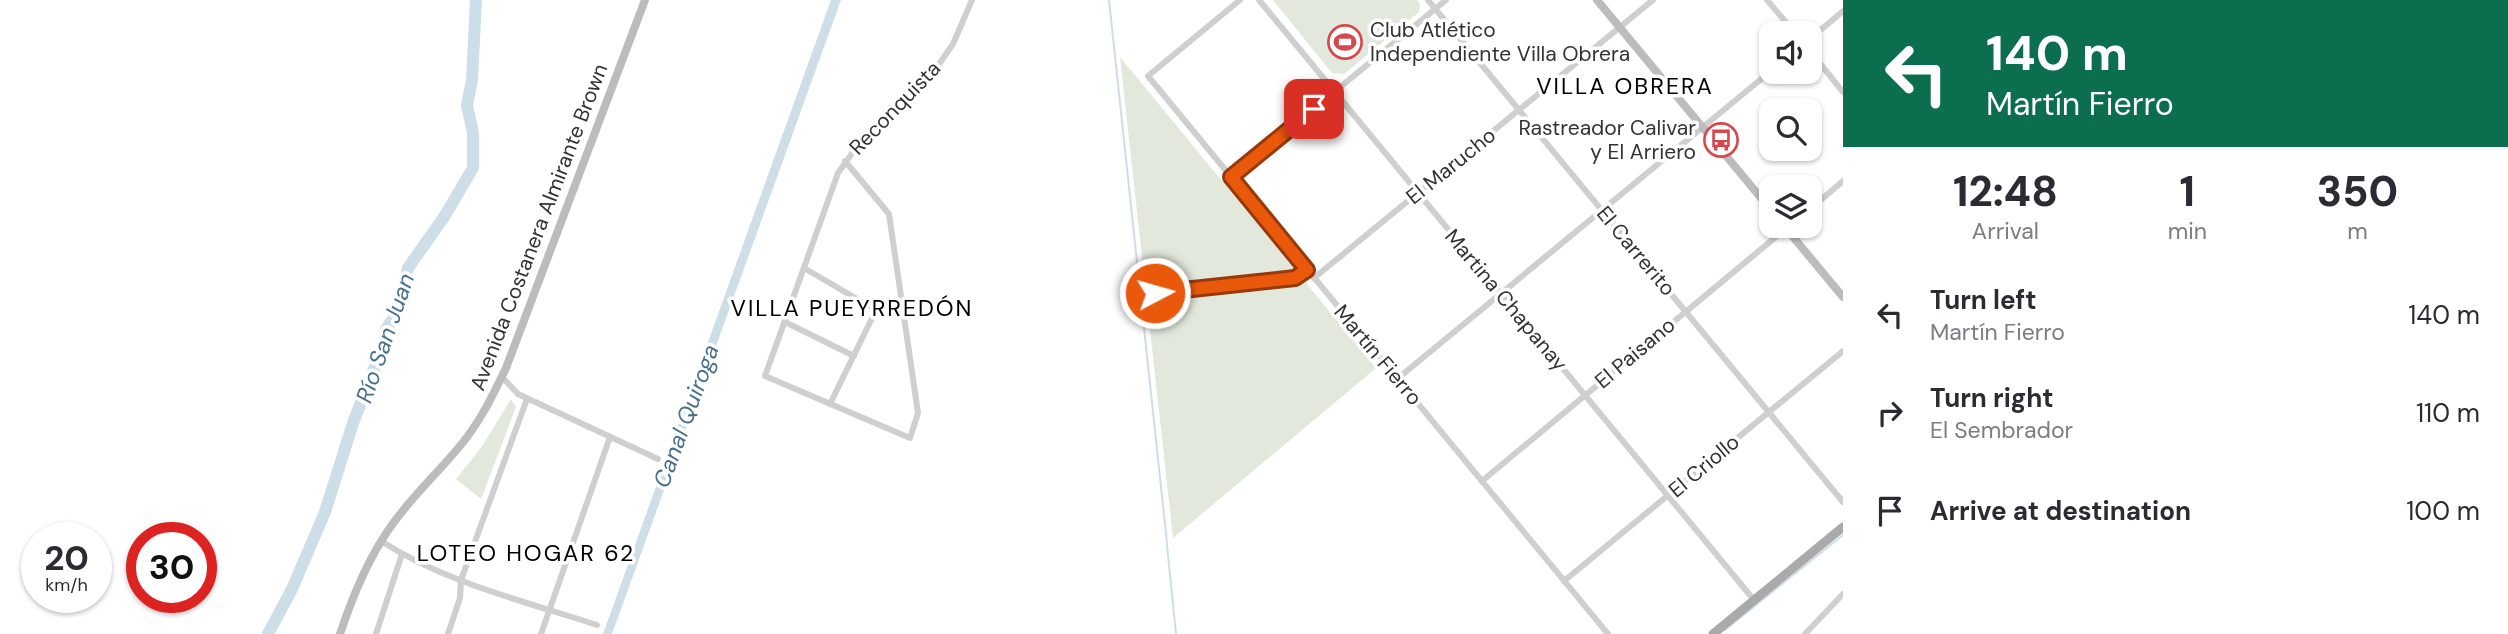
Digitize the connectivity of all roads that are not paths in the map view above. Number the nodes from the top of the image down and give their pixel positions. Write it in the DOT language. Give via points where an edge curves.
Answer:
graph roads {
  1 [pos="645,0"];
  2 [pos="972,0"];
  3 [pos="1240,0"];
  4 [pos="1259,0"];
  5 [pos="1428,0"];
  6 [pos="1446,0"];
  7 [pos="1597,0"];
  8 [pos="1653,0"];
  9 [pos="1767,0"];
  10 [pos="1436,9"];
  11 [pos="1843,11"];
  12 [pos="1785,21"];
  13 [pos="1620,27"];
  14 [pos="1822,29"];
  15 [pos="1822,66"];
  16 [pos="1759,81"];
  17 [pos="1335,92"];
  18 [pos="1843,92"];
  19 [pos="1519,110"];
  20 [pos="1703,127"];
  21 [pos="845,161"];
  22 [pos="1231,177"];
  23 [pos="1843,181"];
  24 [pos="1418,193"];
  25 [pos="1759,195"];
  26 [pos="1822,199"];
  27 [pos="1602,210"];
  28 [pos="1774,238"];
  29 [pos="1796,238"];
  30 [pos="804,268"];
  31 [pos="1307,270"];
  32 [pos="1314,278"];
  33 [pos="1155,293"];
  34 [pos="1501,294"];
  35 [pos="1843,297"];
  36 [pos="1686,312"];
  37 [pos="785,322"];
  38 [pos="1843,351"];
  39 [pos="854,356"];
  40 [pos="502,377"];
  41 [pos="1397,379"];
  42 [pos="1585,395"];
  43 [pos="527,399"];
  44 [pos="830,404"];
  45 [pos="1769,412"];
  46 [pos="610,437"];
  47 [pos="658,459"];
  48 [pos="1482,481"];
  49 [pos="1668,496"];
  50 [pos="1843,502"];
  51 [pos="1843,527"];
  52 [pos="381,541"];
  53 [pos="402,555"];
  54 [pos="461,580"];
  55 [pos="1564,581"];
  56 [pos="1843,594"];
  57 [pos="1754,600"];
  58 [pos="550,609"];
  59 [pos="597,625"];
  60 [pos="1717,633"];
  61 [pos="341,634"];
  62 [pos="376,634"];
  63 [pos="448,634"];
  64 [pos="541,634"];
  65 [pos="1608,634"];
  66 [pos="1805,634"];
  1 -- 40 [label="main road, Avenida Costanera Almirante Brown"];
  2 -- 21 [label="street, Reconquista" via="953,44 930,77"];
  3 -- 22 [label="street, Martín Fierro" via="1148,76"];
  4 -- 17 [label="street, Martina Chapanay"];
  5 -- 10 [label="street, El Carrerito"];
  6 -- 10 [label="street"];
  7 -- 13 [label="main road"];
  8 -- 13 [label="street, El Marucho"];
  9 -- 12 [label="street"];
  10 -- 17 [label="street"];
  10 -- 19 [label="street, El Carrerito"];
  11 -- 14 [label="street"];
  13 -- 19 [label="street, El Marucho"];
  13 -- 20 [label="main road"];
  15 -- 18 [label="street"];
  16 -- 20 [label="street"];
  17 -- 22 [label="street"];
  17 -- 24 [label="street, Martina Chapanay"];
  19 -- 24 [label="street, El Marucho"];
  19 -- 27 [label="street, El Carrerito"];
  20 -- 25 [label="main road"];
  20 -- 27 [label="street"];
  21 -- 30 [label="street, Reconquista"];
  21 -- 44 [label="street" via="889,214 918,413 910,438"];
  22 -- 31 [label="street, Martín Fierro"];
  23 -- 26 [label="street"];
  24 -- 32 [label="street, El Marucho"];
  24 -- 34 [label="street, Martina Chapanay"];
  27 -- 34 [label="street"];
  27 -- 36 [label="street, El Carrerito"];
  28 -- 36 [label="street, El Paisano"];
  29 -- 35 [label="main road"];
  30 -- 37 [label="street, Reconquista"];
  30 -- 39 [label="street" via="876,310"];
  31 -- 32 [label="street, Martín Fierro"];
  31 -- 33 [label="street" via="1295,278"];
  32 -- 41 [label="street, Martín Fierro"];
  34 -- 41 [label="street"];
  34 -- 42 [label="street, Martina Chapanay"];
  36 -- 42 [label="street, El Paisano"];
  36 -- 45 [label="street, El Carrerito"];
  37 -- 39 [label="street"];
  37 -- 44 [label="street, Reconquista" via="765,376"];
  38 -- 45 [label="street, El Criollo"];
  39 -- 44 [label="street"];
  40 -- 43 [label="street"];
  40 -- 52 [label="main road, Avenida Costanera Almirante Brown" via="466,439 407,504"];
  41 -- 48 [label="street, Martín Fierro"];
  42 -- 48 [label="street, El Paisano"];
  42 -- 49 [label="street, Martina Chapanay"];
  43 -- 46 [label="street"];
  43 -- 54 [label="street"];
  45 -- 49 [label="street, El Criollo"];
  45 -- 50 [label="street, El Carrerito"];
  46 -- 47 [label="street"];
  46 -- 58 [label="street"];
  48 -- 55 [label="street, Martín Fierro"];
  49 -- 55 [label="street, El Criollo"];
  49 -- 57 [label="street, Martina Chapanay"];
  51 -- 57 [label="main road"];
  52 -- 53 [label="street"];
  52 -- 61 [label="main road, Avenida Costanera Almirante Brown" via="358,585"];
  53 -- 54 [label="street"];
  53 -- 62 [label="street"];
  54 -- 58 [label="street"];
  54 -- 63 [label="street"];
  55 -- 65 [label="street, Martín Fierro"];
  56 -- 66 [label="street"];
  57 -- 60 [label="main road"];
  58 -- 59 [label="street"];
  58 -- 64 [label="street"];
}
